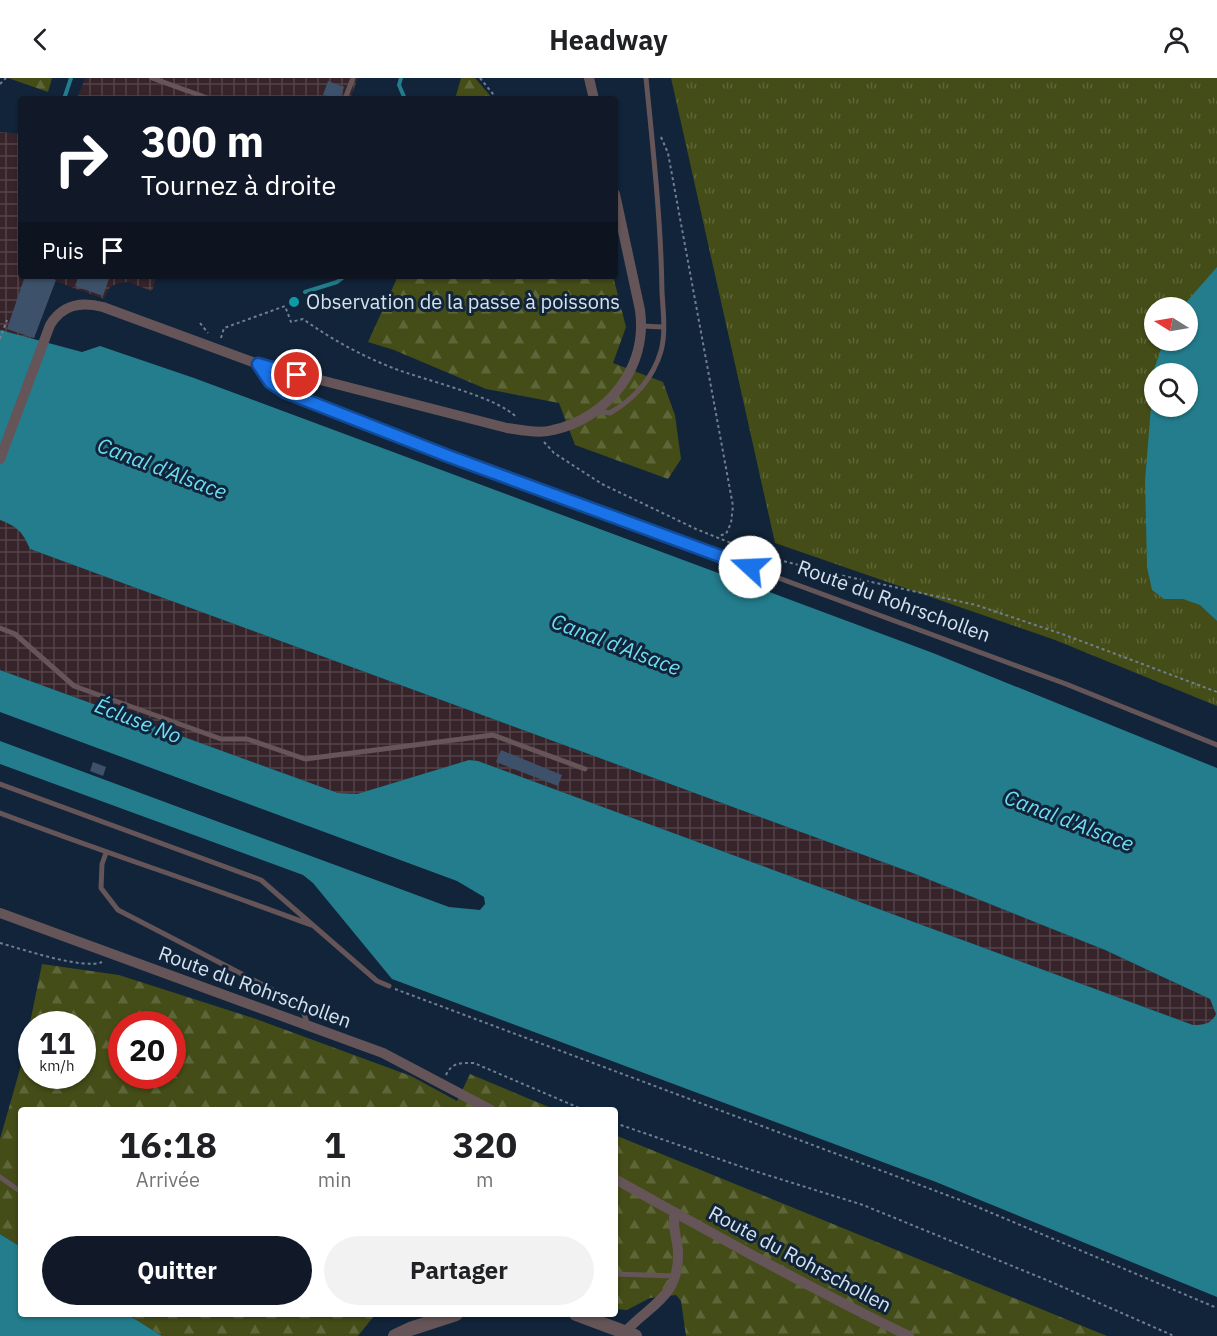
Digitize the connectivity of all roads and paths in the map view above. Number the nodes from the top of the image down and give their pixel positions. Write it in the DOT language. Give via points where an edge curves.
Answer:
graph roads {
  1 [pos="6,78"];
  2 [pos="153,78"];
  3 [pos="353,78"];
  4 [pos="480,78"];
  5 [pos="589,78"];
  6 [pos="646,78"];
  7 [pos="0,84"];
  8 [pos="202,96"];
  9 [pos="346,96"];
  10 [pos="495,96"];
  11 [pos="593,96"];
  12 [pos="651,130"];
  13 [pos="618,209"];
  14 [pos="7,320"];
  15 [pos="642,326"];
  16 [pos="663,327"];
  17 [pos="0,339"];
  18 [pos="216,345"];
  19 [pos="258,364"];
  20 [pos="598,411"];
  21 [pos="520,430"];
  22 [pos="538,432"];
  23 [pos="0,459"];
  24 [pos="718,536"];
  25 [pos="0,628"];
  26 [pos="1217,692"];
  27 [pos="1217,745"];
  28 [pos="585,768"];
  29 [pos="0,784"];
  30 [pos="0,813"];
  31 [pos="106,853"];
  32 [pos="0,913"];
  33 [pos="315,927"];
  34 [pos="0,943"];
  35 [pos="116,955"];
  36 [pos="388,986"];
  37 [pos="309,1027"];
  38 [pos="442,1083"];
  39 [pos="486,1107"];
  40 [pos="577,1107"];
  41 [pos="618,1124"];
  42 [pos="0,1177"];
  43 [pos="618,1181"];
  44 [pos="18,1190"];
  45 [pos="675,1212"];
  46 [pos="618,1274"];
  47 [pos="675,1276"];
  48 [pos="1217,1308"];
  49 [pos="446,1317"];
  50 [pos="584,1317"];
  51 [pos="631,1334"];
  52 [pos="395,1336"];
  53 [pos="909,1336"];
  54 [pos="1174,1336"];
  1 -- 7 [label="path"];
  2 -- 8 [label="lane"];
  3 -- 9 [label="lane"];
  4 -- 10 [label="path"];
  5 -- 11 [label="street"];
  6 -- 12 [label="lane"];
  12 -- 16 [label="lane"];
  12 -- 24 [label="path" via="662,138 668,153 733,506 726,534"];
  13 -- 15 [label="street"];
  14 -- 17 [label="path"];
  15 -- 16 [label="lane"];
  15 -- 20 [label="street" via="632,369 618,392"];
  16 -- 20 [label="lane" via="661,350 640,391 610,413"];
  18 -- 19 [label="street"];
  18 -- 21 [label="path" via="224,328 285,306 291,322 303,319 363,356 504,408 517,418"];
  18 -- 23 [label="street" via="194,341 103,307 84,303 60,312 47,332"];
  19 -- 21 [label="street"];
  19 -- 27 [label="lane, Route du Rohrschollen" via="270,382 285,392 1066,684"];
  20 -- 22 [label="street" via="575,424"];
  21 -- 22 [label="street"];
  22 -- 24 [label="path" via="554,453 575,468 696,529"];
  24 -- 26 [label="path" via="779,560 976,605"];
  25 -- 28 [label="lane" via="15,634 74,686 221,739 247,739 305,759 493,735"];
  29 -- 33 [label="lane" via="261,880"];
  30 -- 31 [label="lane"];
  31 -- 33 [label="lane"];
  31 -- 37 [label="lane" via="101,888 118,910 294,1001"];
  32 -- 35 [label="street, Route du Rohrschollen"];
  33 -- 36 [label="lane" via="377,981"];
  34 -- 35 [label="path" via="75,963 98,964"];
  35 -- 37 [label="street, Route du Rohrschollen"];
  36 -- 48 [label="path" via="968,1203"];
  37 -- 38 [label="street, Route du Rohrschollen" via="382,1053"];
  38 -- 39 [label="street, Route du Rohrschollen"];
  38 -- 40 [label="path" via="457,1063 474,1063"];
  41 -- 54 [label="path" via="863,1205"];
  42 -- 44 [label="lane"];
  43 -- 45 [label="street, Route du Rohrschollen"];
  45 -- 47 [label="street"];
  45 -- 53 [label="street, Route du Rohrschollen"];
  46 -- 47 [label="lane"];
  47 -- 51 [label="street" via="660,1303 635,1322"];
  49 -- 52 [label="street"];
  50 -- 51 [label="street"];
}
